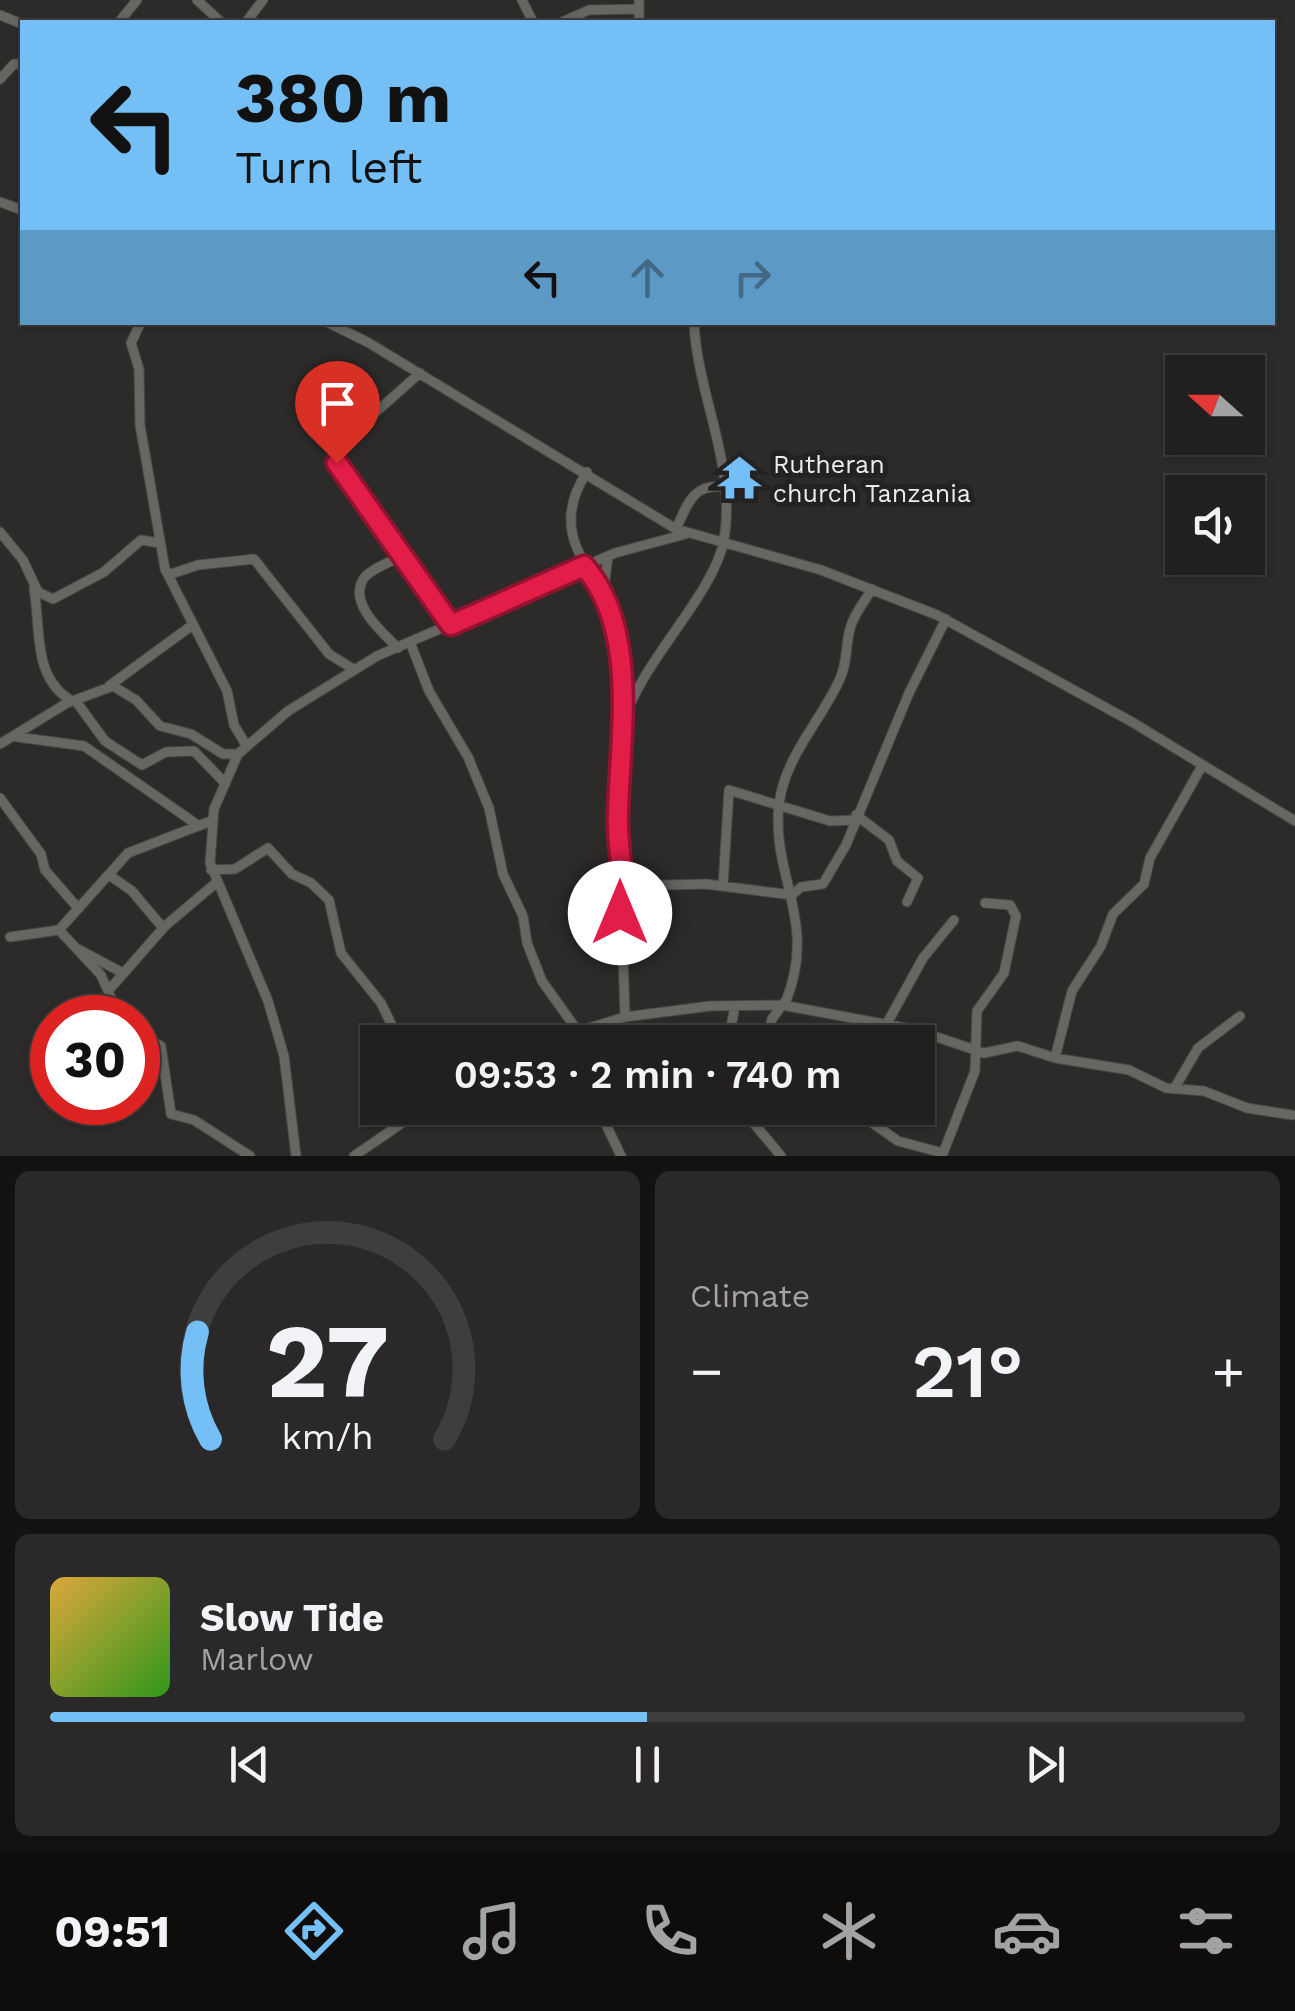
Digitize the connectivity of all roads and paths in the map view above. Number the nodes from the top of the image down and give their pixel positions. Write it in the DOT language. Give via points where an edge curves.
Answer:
graph roads {
  1 [pos="137,0"];
  2 [pos="197,0"];
  3 [pos="263,0"];
  4 [pos="638,5"];
  5 [pos="120,20"];
  6 [pos="219,20"];
  7 [pos="248,20"];
  8 [pos="566,20"];
  9 [pos="20,64"];
  10 [pos="0,78"];
  11 [pos="139,325"];
  12 [pos="333,325"];
  13 [pos="694,325"];
  14 [pos="420,373"];
  15 [pos="587,472"];
  16 [pos="725,487"];
  17 [pos="676,529"];
  18 [pos="0,532"];
  19 [pos="687,534"];
  20 [pos="159,543"];
  21 [pos="723,544"];
  22 [pos="608,556"];
  23 [pos="400,557"];
  24 [pos="584,566"];
  25 [pos="168,575"];
  26 [pos="33,585"];
  27 [pos="604,588"];
  28 [pos="872,588"];
  29 [pos="946,619"];
  30 [pos="451,625"];
  31 [pos="191,626"];
  32 [pos="410,642"];
  33 [pos="398,648"];
  34 [pos="354,669"];
  35 [pos="109,686"];
  36 [pos="74,701"];
  37 [pos="622,723"];
  38 [pos="14,737"];
  39 [pos="0,744"];
  40 [pos="246,745"];
  41 [pos="238,754"];
  42 [pos="1202,766"];
  43 [pos="223,780"];
  44 [pos="0,798"];
  45 [pos="779,802"];
  46 [pos="855,818"];
  47 [pos="1295,820"];
  48 [pos="211,821"];
  49 [pos="199,826"];
  50 [pos="211,870"];
  51 [pos="109,875"];
  52 [pos="217,882"];
  53 [pos="723,885"];
  54 [pos="622,886"];
  55 [pos="792,895"];
  56 [pos="908,902"];
  57 [pos="984,903"];
  58 [pos="76,907"];
  59 [pos="954,920"];
  60 [pos="163,928"];
  61 [pos="59,930"];
  62 [pos="10,936"];
  63 [pos="76,948"];
  64 [pos="121,972"];
  65 [pos="108,991"];
  66 [pos="110,995"];
  67 [pos="782,1005"];
  68 [pos="734,1006"];
  69 [pos="762,1007"];
  70 [pos="1240,1016"];
  71 [pos="625,1017"];
  72 [pos="772,1019"];
  73 [pos="392,1025"];
  74 [pos="574,1025"];
  75 [pos="595,1025"];
  76 [pos="731,1025"];
  77 [pos="771,1025"];
  78 [pos="886,1025"];
  79 [pos="935,1036"];
  80 [pos="160,1045"];
  81 [pos="976,1051"];
  82 [pos="1055,1058"];
  83 [pos="1174,1089"];
  84 [pos="1292,1115"];
  85 [pos="399,1125"];
  86 [pos="606,1125"];
  87 [pos="756,1125"];
  88 [pos="875,1125"];
  89 [pos="942,1154"];
  90 [pos="250,1156"];
  91 [pos="296,1156"];
  92 [pos="354,1156"];
  93 [pos="621,1156"];
  94 [pos="782,1156"];
  1 -- 5 [label="street"];
  2 -- 6 [label="street"];
  3 -- 7 [label="street"];
  4 -- 8 [label="street" via="589,10"];
  9 -- 10 [label="street"];
  11 -- 20 [label="street" via="131,343"];
  12 -- 14 [label="street"];
  13 -- 16 [label="street"];
  14 -- 15 [label="street"];
  14 -- 23 [label="street" via="334,455"];
  15 -- 17 [label="street"];
  15 -- 24 [label="street" via="570,514"];
  16 -- 17 [label="street" via="695,491"];
  16 -- 21 [label="street"];
  17 -- 19 [label="street"];
  18 -- 26 [label="street"];
  19 -- 21 [label="street"];
  19 -- 22 [label="street"];
  20 -- 25 [label="street"];
  20 -- 26 [label="street" via="140,540 104,572 53,599"];
  21 -- 28 [label="street"];
  21 -- 37 [label="street"];
  22 -- 24 [label="street"];
  22 -- 27 [label="street"];
  23 -- 30 [label="street"];
  23 -- 33 [label="street" via="362,585 366,612"];
  24 -- 27 [label="street"];
  24 -- 30 [label="street"];
  25 -- 31 [label="street"];
  25 -- 34 [label="street" via="254,559 329,654"];
  26 -- 36 [label="street" via="45,674 56,692"];
  27 -- 37 [label="street" via="623,655"];
  28 -- 29 [label="street"];
  28 -- 45 [label="street" via="850,629 840,681 798,749"];
  29 -- 42 [label="street"];
  29 -- 46 [label="street"];
  30 -- 32 [label="street"];
  31 -- 35 [label="street"];
  31 -- 40 [label="street"];
  32 -- 33 [label="street"];
  32 -- 74 [label="street" via="490,808 502,874 523,916 526,943"];
  33 -- 34 [label="street"];
  34 -- 40 [label="street"];
  35 -- 36 [label="street"];
  35 -- 41 [label="street" via="129,694 160,726 190,734 222,754"];
  36 -- 38 [label="street"];
  36 -- 43 [label="street" via="105,741 142,765 166,752 196,751"];
  37 -- 54 [label="street"];
  38 -- 39 [label="street"];
  38 -- 49 [label="street" via="84,746"];
  40 -- 41 [label="street"];
  41 -- 43 [label="street"];
  42 -- 47 [label="street"];
  42 -- 82 [label="street" via="1150,858 1144,884 1114,914 1102,946 1068,997"];
  43 -- 48 [label="street"];
  44 -- 58 [label="street"];
  45 -- 46 [label="street" via="838,822"];
  45 -- 53 [label="street" via="726,792"];
  45 -- 55 [label="street" via="779,841"];
  46 -- 55 [label="street" via="826,881"];
  46 -- 56 [label="street" via="889,840 897,861 918,878"];
  48 -- 49 [label="street"];
  48 -- 50 [label="street"];
  49 -- 51 [label="street" via="134,850"];
  50 -- 52 [label="street"];
  50 -- 73 [label="street" via="234,869 268,848 292,874 311,882 330,904 342,954"];
  51 -- 58 [label="street"];
  51 -- 60 [label="street"];
  52 -- 60 [label="street"];
  52 -- 91 [label="street" via="277,1031"];
  53 -- 54 [label="street"];
  53 -- 55 [label="street"];
  54 -- 71 [label="street"];
  55 -- 67 [label="street" via="800,943"];
  57 -- 81 [label="street" via="1010,905 1016,916 1004,974 978,1011"];
  58 -- 61 [label="street"];
  59 -- 78 [label="street" via="923,958"];
  60 -- 64 [label="street"];
  61 -- 62 [label="street"];
  61 -- 63 [label="street"];
  63 -- 64 [label="street"];
  63 -- 65 [label="street"];
  64 -- 65 [label="street"];
  65 -- 66 [label="street"];
  67 -- 69 [label="street"];
  67 -- 72 [label="street"];
  67 -- 78 [label="street"];
  68 -- 69 [label="street"];
  68 -- 71 [label="street"];
  68 -- 76 [label="street"];
  69 -- 72 [label="street"];
  70 -- 83 [label="street" via="1198,1048"];
  71 -- 75 [label="street"];
  72 -- 77 [label="street"];
  79 -- 81 [label="street"];
  80 -- 90 [label="street" via="170,1114 194,1120"];
  81 -- 82 [label="street" via="1018,1046"];
  81 -- 89 [label="street" via="975,1071"];
  82 -- 83 [label="street" via="1129,1070"];
  83 -- 84 [label="street"];
  85 -- 92 [label="street"];
  86 -- 93 [label="street"];
  87 -- 94 [label="street"];
  88 -- 89 [label="street" via="898,1142"];
}
